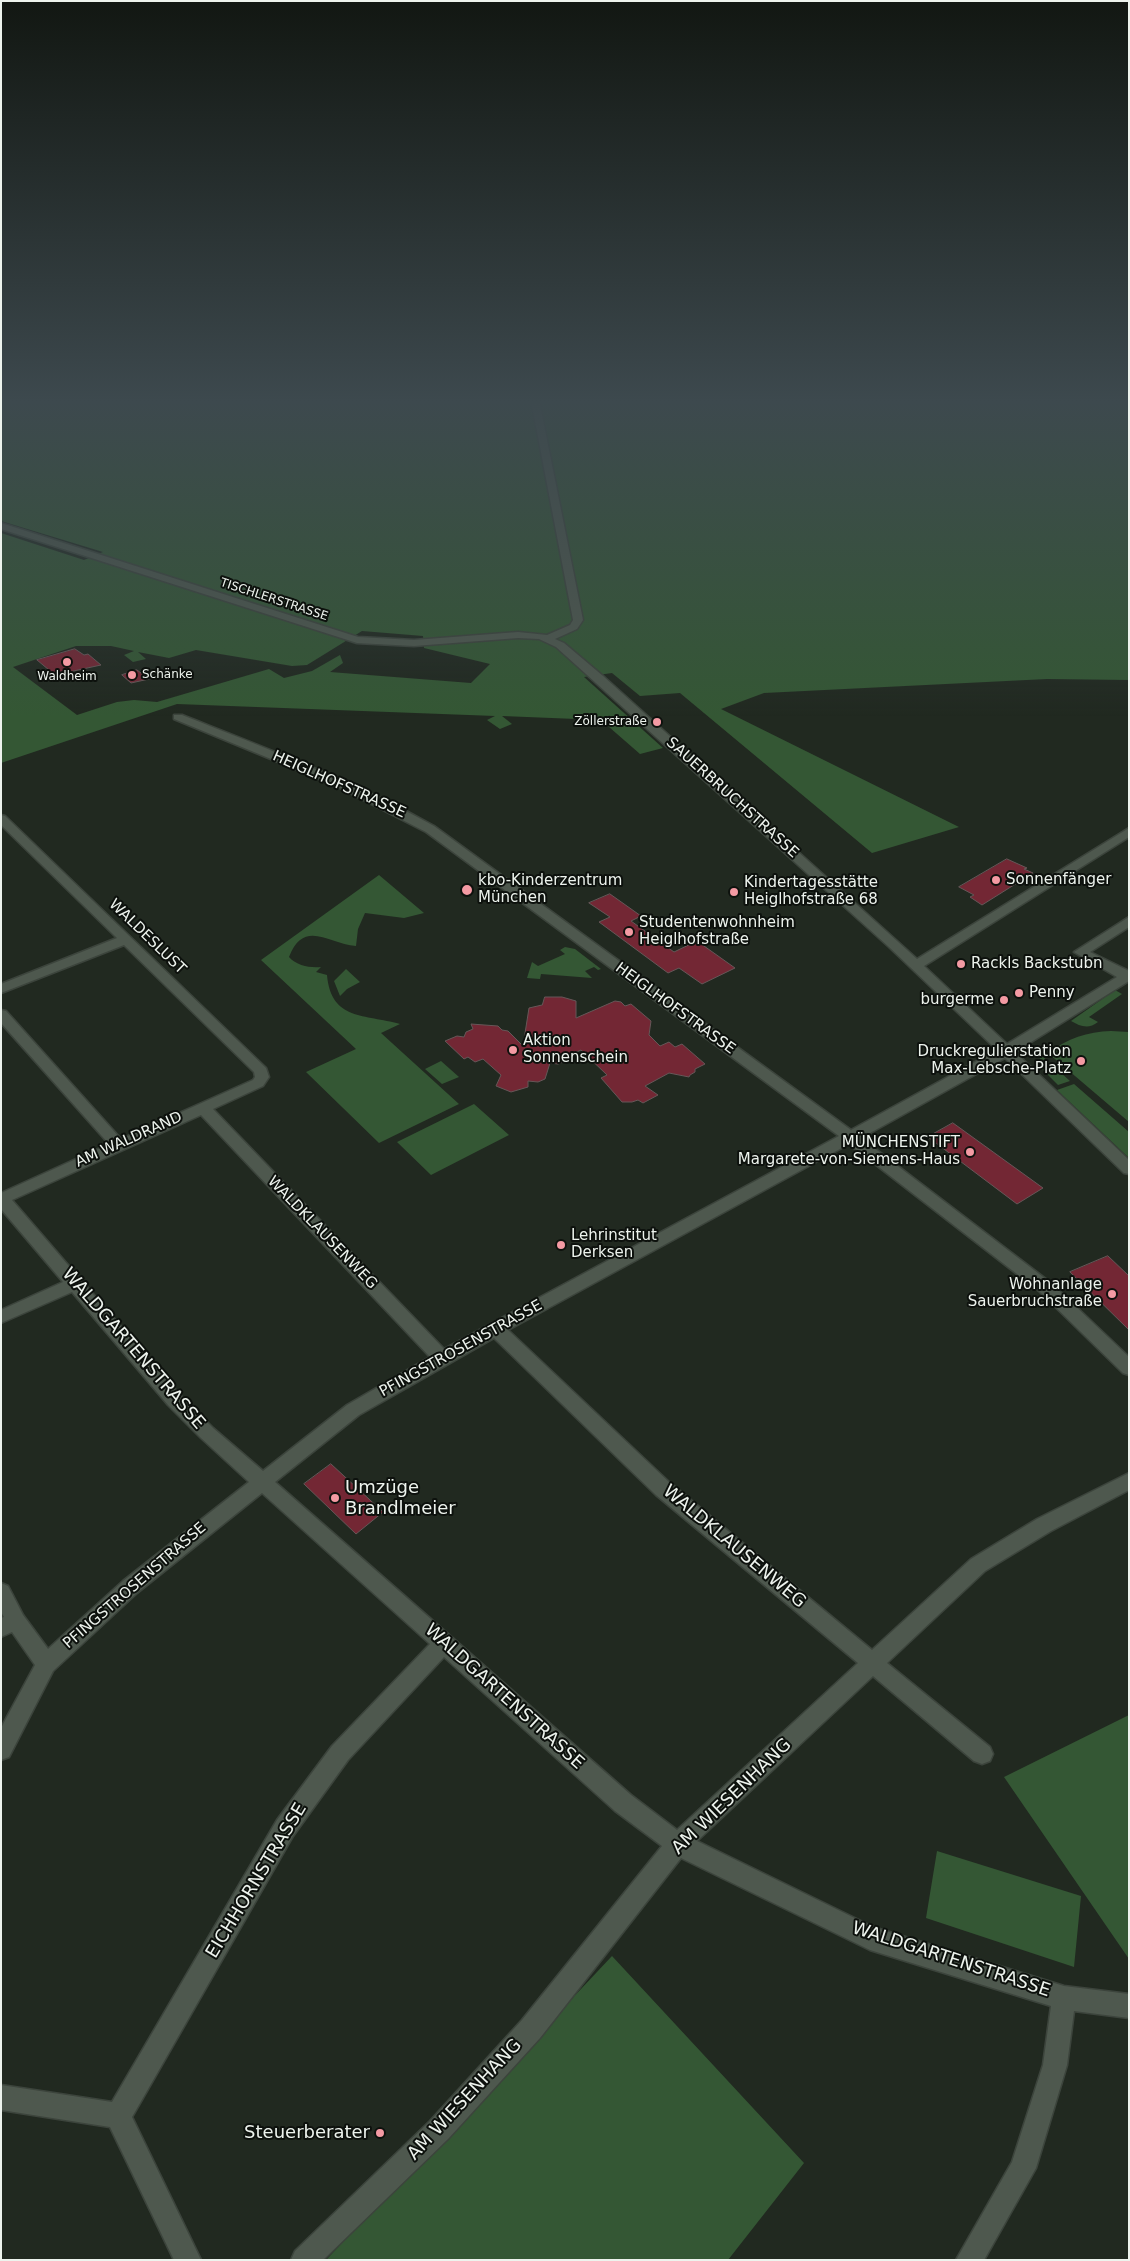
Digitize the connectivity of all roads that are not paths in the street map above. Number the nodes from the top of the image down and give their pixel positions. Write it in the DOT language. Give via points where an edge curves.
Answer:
graph roads {
  1 [pos="556,506"];
  2 [pos="1,526"];
  3 [pos="548,638"];
  4 [pos="178,717"];
  5 [pos="1,818"];
  6 [pos="1129,832"];
  7 [pos="1129,920"];
  8 [pos="126,939"];
  9 [pos="916,965"];
  10 [pos="1127,975"];
  11 [pos="1,989"];
  12 [pos="1,1014"];
  13 [pos="1005,1052"];
  14 [pos="258,1083"];
  15 [pos="203,1108"];
  16 [pos="850,1137"];
  17 [pos="118,1145"];
  18 [pos="1129,1169"];
  19 [pos="1,1199"];
  20 [pos="75,1283"];
  21 [pos="1,1317"];
  22 [pos="496,1329"];
  23 [pos="442,1358"];
  24 [pos="1129,1368"];
  25 [pos="1129,1481"];
  26 [pos="260,1482"];
  27 [pos="1,1592"];
  28 [pos="8,1624"];
  29 [pos="444,1644"];
  30 [pos="46,1664"];
  31 [pos="873,1664"];
  32 [pos="1,1750"];
  33 [pos="982,1754"];
  34 [pos="678,1844"];
  35 [pos="1064,1998"];
  36 [pos="1129,2006"];
  37 [pos="1,2097"];
  38 [pos="118,2116"];
  39 [pos="188,2260"];
  40 [pos="304,2260"];
  41 [pos="969,2260"];
  1 -- 3 [label="street" via="578,620 574,627"];
  2 -- 3 [label="street, TISCHLERSTRASSE" via="357,640 414,643 518,635"];
  3 -- 9 [label="street, SAUERBRUCHSTRASSE" via="661,733"];
  4 -- 16 [label="street, HEIGLHOFSTRASSE" via="341,782 430,829"];
  5 -- 8 [label="street, WALDESLUST"];
  6 -- 9 [label="street"];
  7 -- 10 [label="street" via="1081,952"];
  8 -- 11 [label="street"];
  8 -- 14 [label="street, WALDESLUST" via="261,1071"];
  9 -- 13 [label="street, SAUERBRUCHSTRASSE"];
  10 -- 13 [label="street, PFINGSTROSENSTRASSE"];
  12 -- 17 [label="street"];
  13 -- 16 [label="street, PFINGSTROSENSTRASSE"];
  13 -- 18 [label="street, SAUERBRUCHSTRASSE"];
  14 -- 15 [label="street, AM WALDRAND"];
  15 -- 17 [label="street, AM WALDRAND"];
  15 -- 23 [label="street, WALDKLAUSENWEG"];
  16 -- 22 [label="street, PFINGSTROSENSTRASSE"];
  16 -- 24 [label="street, HEIGLHOFSTRASSE" via="1045,1287"];
  17 -- 19 [label="street, AM WALDRAND"];
  19 -- 20 [label="street, WALDGARTENSTRASSE"];
  20 -- 21 [label="street"];
  20 -- 26 [label="street, WALDGARTENSTRASSE" via="174,1400"];
  22 -- 23 [label="street, PFINGSTROSENSTRASSE"];
  22 -- 31 [label="street, WALDKLAUSENWEG" via="663,1489"];
  23 -- 26 [label="street, PFINGSTROSENSTRASSE" via="353,1410"];
  25 -- 31 [label="street, AM WIESENHANG" via="978,1565"];
  26 -- 29 [label="street, WALDGARTENSTRASSE"];
  26 -- 30 [label="street, PFINGSTROSENSTRASSE" via="139,1579"];
  27 -- 28 [label="street"];
  28 -- 30 [label="street"];
  29 -- 34 [label="street, WALDGARTENSTRASSE" via="622,1803"];
  29 -- 38 [label="street, EICHHORNSTRASSE" via="340,1754 285,1828"];
  30 -- 32 [label="street, PFINGSTROSENSTRASSE"];
  31 -- 33 [label="street, WALDKLAUSENWEG"];
  31 -- 34 [label="street, AM WIESENHANG"];
  34 -- 35 [label="street, WALDGARTENSTRASSE" via="870,1938"];
  34 -- 40 [label="street, AM WIESENHANG" via="531,2030 439,2130"];
  35 -- 36 [label="street, WALDGARTENSTRASSE"];
  35 -- 41 [label="street" via="1055,2065 1023,2168"];
  37 -- 38 [label="street"];
  38 -- 39 [label="street"];
}
